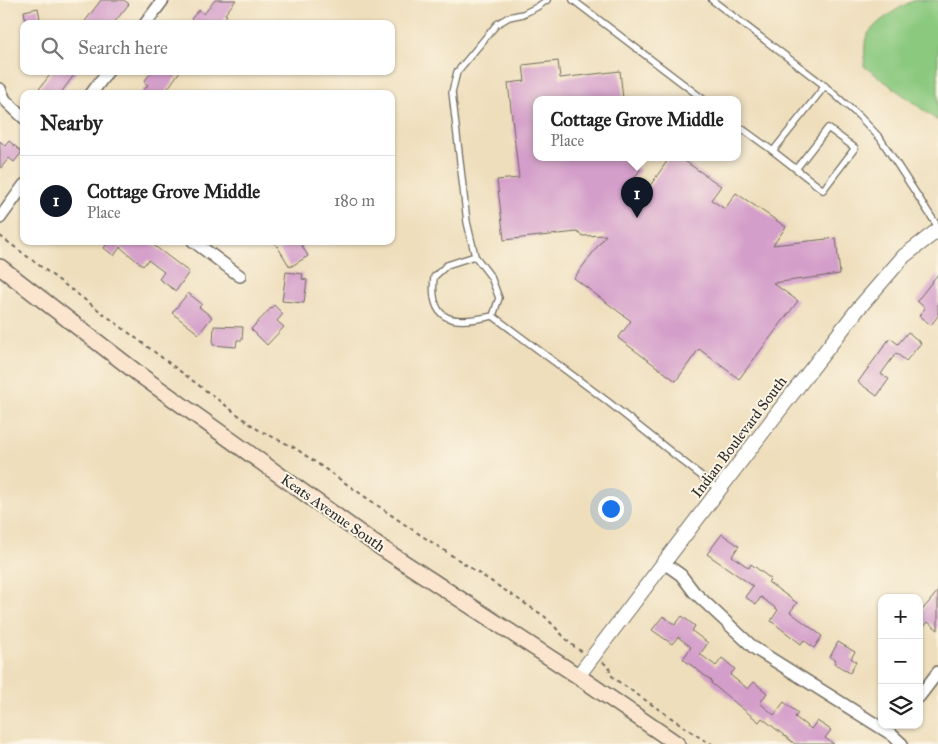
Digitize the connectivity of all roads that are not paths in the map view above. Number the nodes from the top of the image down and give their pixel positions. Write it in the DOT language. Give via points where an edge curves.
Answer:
graph roads {
  1 [pos="163,0"];
  2 [pos="547,0"];
  3 [pos="573,0"];
  4 [pos="712,0"];
  5 [pos="148,20"];
  6 [pos="105,75"];
  7 [pos="825,86"];
  8 [pos="0,89"];
  9 [pos="94,90"];
  10 [pos="699,96"];
  11 [pos="20,114"];
  12 [pos="741,128"];
  13 [pos="773,150"];
  14 [pos="796,168"];
  15 [pos="20,191"];
  16 [pos="0,218"];
  17 [pos="938,228"];
  18 [pos="199,245"];
  19 [pos="475,256"];
  20 [pos="0,268"];
  21 [pos="240,276"];
  22 [pos="493,316"];
  23 [pos="720,490"];
  24 [pos="664,563"];
  25 [pos="938,672"];
  26 [pos="578,676"];
  27 [pos="923,692"];
  28 [pos="894,730"];
  29 [pos="677,744"];
  30 [pos="902,744"];
  1 -- 5 [label="street"];
  2 -- 19 [label="lane" via="497,24 454,79 452,92 466,213"];
  3 -- 10 [label="lane"];
  4 -- 7 [label="lane"];
  6 -- 9 [label="street"];
  7 -- 13 [label="lane"];
  7 -- 17 [label="lane" via="880,138"];
  8 -- 11 [label="street" via="5,100"];
  12 -- 13 [label="lane"];
  13 -- 14 [label="lane"];
  14 -- 14 [label="lane" via="823,190 855,148 828,128"];
  15 -- 16 [label="street"];
  17 -- 23 [label="street, Indian Boulevard South" via="904,256 858,309"];
  18 -- 21 [label="street"];
  19 -- 22 [label="lane" via="491,277 499,298"];
  19 -- 22 [label="lane" via="447,266 434,277 432,295 436,307 447,317 458,321"];
  20 -- 26 [label="main road, Keats Avenue South" via="140,375 374,543"];
  22 -- 23 [label="lane"];
  23 -- 24 [label="street, Indian Boulevard South"];
  24 -- 26 [label="street, Indian Boulevard South"];
  24 -- 28 [label="street" via="681,575 694,592 754,648"];
  25 -- 27 [label="street"];
  26 -- 29 [label="main road, Keats Avenue South"];
  28 -- 30 [label="street"];
}
